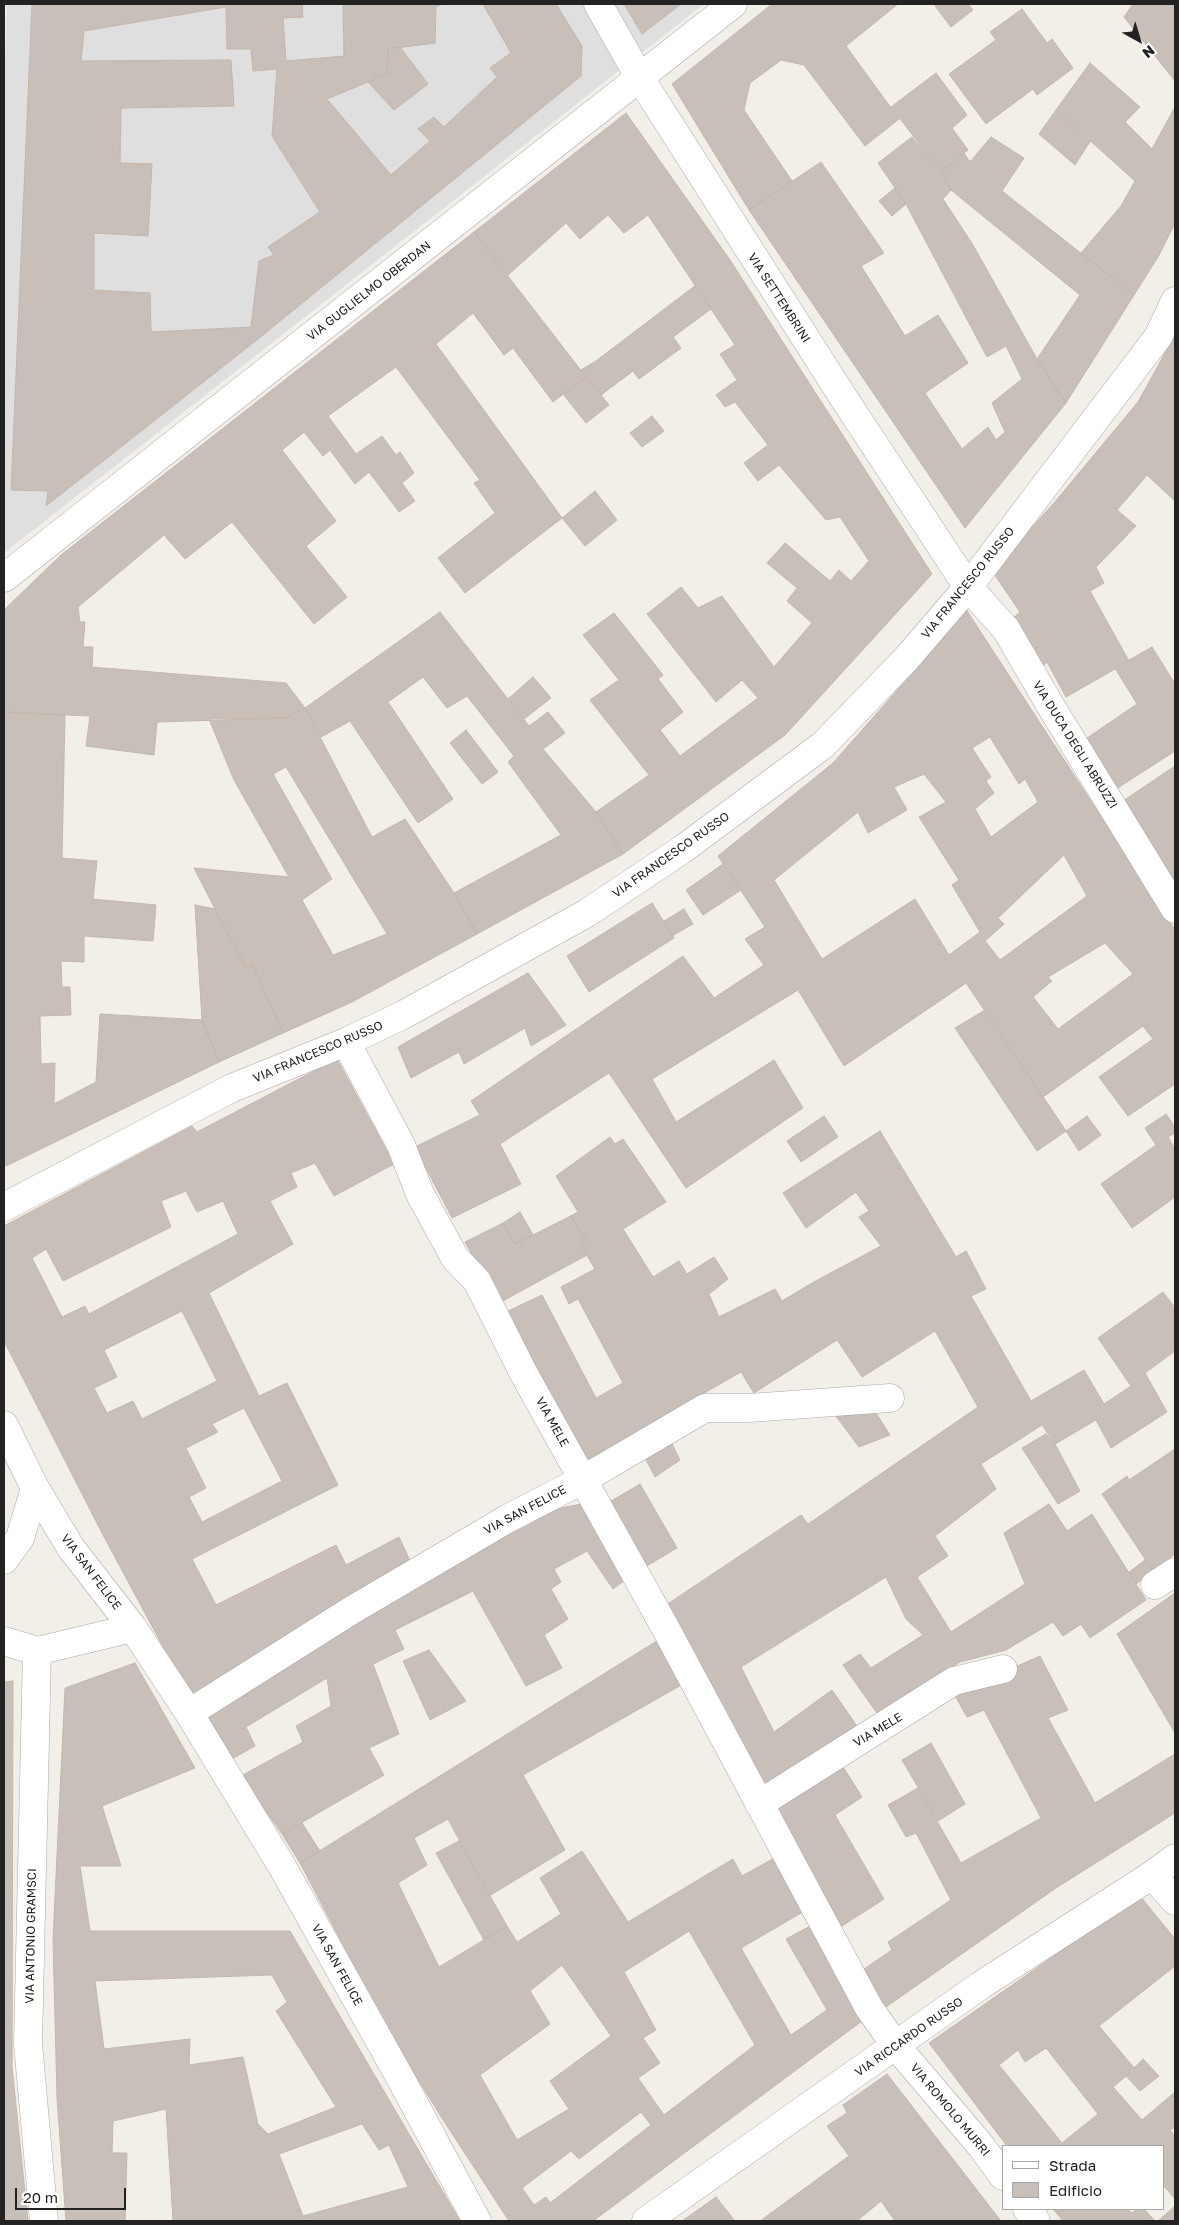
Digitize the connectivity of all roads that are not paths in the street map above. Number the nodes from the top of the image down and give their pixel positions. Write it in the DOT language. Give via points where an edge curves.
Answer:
graph roads {
  1 [pos="598,4"];
  2 [pos="732,4"];
  3 [pos="640,78"];
  4 [pos="1175,302"];
  5 [pos="4,578"];
  6 [pos="968,587"];
  7 [pos="1175,909"];
  8 [pos="346,1042"];
  9 [pos="4,1207"];
  10 [pos="890,1398"];
  11 [pos="4,1425"];
  12 [pos="584,1479"];
  13 [pos="35,1488"];
  14 [pos="4,1560"];
  15 [pos="133,1628"];
  16 [pos="4,1641"];
  17 [pos="37,1651"];
  18 [pos="1003,1669"];
  19 [pos="189,1713"];
  20 [pos="758,1804"];
  21 [pos="1175,1858"];
  22 [pos="1152,1875"];
  23 [pos="1175,1901"];
  24 [pos="896,2046"];
  25 [pos="1002,2175"];
  26 [pos="1028,2210"];
  27 [pos="44,2221"];
  28 [pos="477,2221"];
  29 [pos="646,2221"];
  30 [pos="1036,2221"];
  1 -- 3 [label="street, VIA SETTEMBRINI"];
  2 -- 3 [label="street, VIA GUGLIELMO OBERDAN"];
  3 -- 5 [label="street, VIA GUGLIELMO OBERDAN"];
  3 -- 6 [label="street, VIA SETTEMBRINI"];
  4 -- 6 [label="street, VIA FRANCESCO RUSSO" via="1153,344"];
  6 -- 7 [label="street, VIA DUCA DEGLI ABRUZZI" via="1006,629"];
  6 -- 8 [label="street, VIA FRANCESCO RUSSO" via="823,745 683,850 586,913 403,1015"];
  8 -- 9 [label="street, VIA FRANCESCO RUSSO" via="232,1088"];
  8 -- 12 [label="street, VIA MELE" via="401,1145 420,1194 455,1258 477,1281 524,1374"];
  10 -- 12 [label="street, VIA SAN FELICE" via="704,1408"];
  11 -- 13 [label="street, VIA SAN FELICE"];
  12 -- 19 [label="street, VIA SAN FELICE" via="507,1519 352,1610"];
  12 -- 20 [label="street, VIA MELE"];
  13 -- 14 [label="street" via="20,1538"];
  13 -- 15 [label="street, VIA SAN FELICE" via="71,1548"];
  15 -- 17 [label="street"];
  15 -- 19 [label="street, VIA SAN FELICE"];
  16 -- 17 [label="street"];
  17 -- 27 [label="street, VIA ANTONIO GRAMSCI" via="28,2044"];
  18 -- 20 [label="street, VIA MELE" via="954,1681"];
  19 -- 28 [label="street, VIA SAN FELICE" via="283,1868"];
  20 -- 24 [label="street, VIA MELE" via="869,2008"];
  21 -- 22 [label="street, VIA RICCARDO RUSSO"];
  22 -- 23 [label="street"];
  22 -- 24 [label="street, VIA RICCARDO RUSSO" via="982,1985"];
  24 -- 25 [label="street, VIA ROMOLO MURRI"];
  24 -- 29 [label="street, VIA RICCARDO RUSSO"];
  26 -- 30 [label="street"];
}
